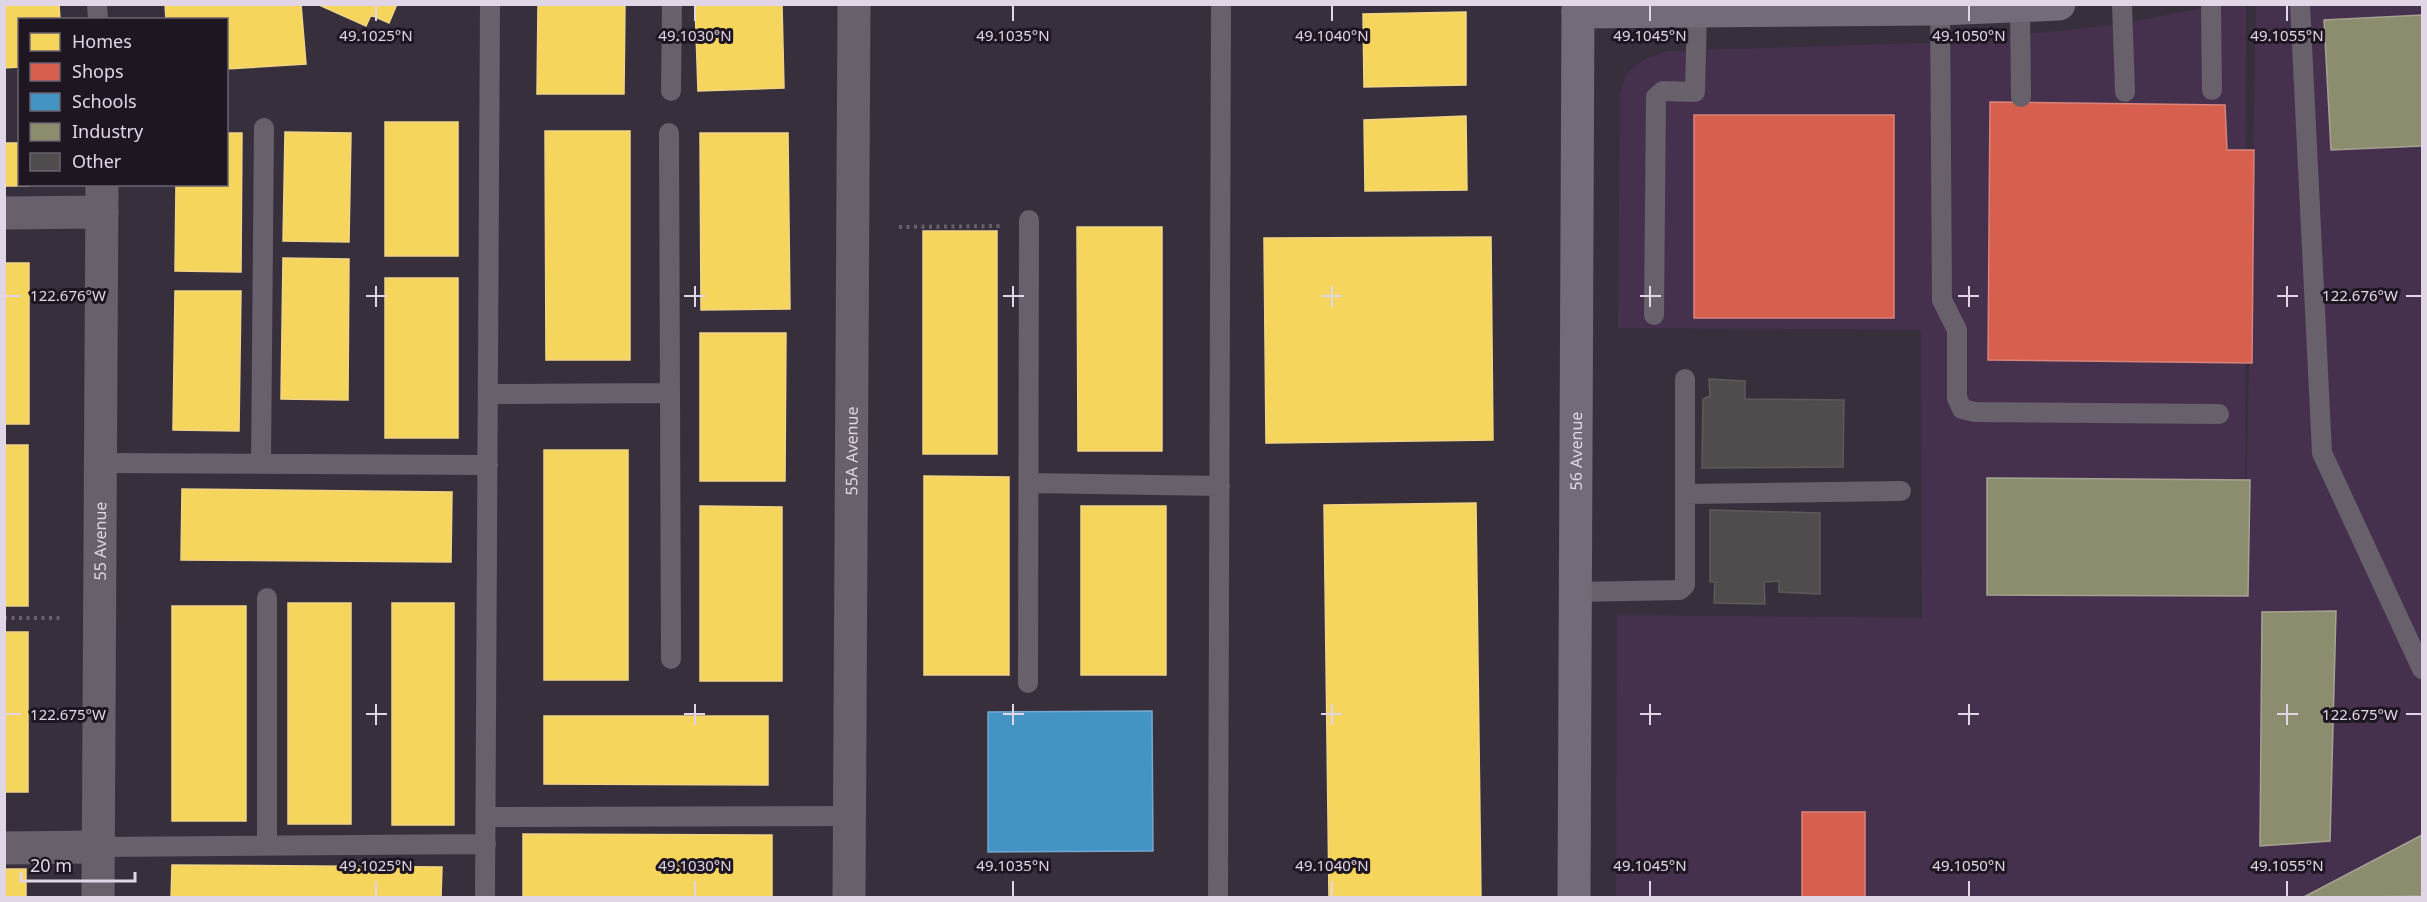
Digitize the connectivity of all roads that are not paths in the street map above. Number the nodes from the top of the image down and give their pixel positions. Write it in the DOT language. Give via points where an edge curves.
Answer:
graph roads {
  1 [pos="490,4"];
  2 [pos="672,4"];
  3 [pos="854,4"];
  4 [pos="1221,4"];
  5 [pos="2060,4"];
  6 [pos="2122,4"];
  7 [pos="2211,4"];
  8 [pos="2300,4"];
  9 [pos="2020,6"];
  10 [pos="1940,7"];
  11 [pos="1578,8"];
  12 [pos="1697,12"];
  13 [pos="2212,90"];
  14 [pos="670,91"];
  15 [pos="2125,92"];
  16 [pos="2021,97"];
  17 [pos="264,128"];
  18 [pos="669,133"];
  19 [pos="102,198"];
  20 [pos="4,213"];
  21 [pos="1029,223"];
  22 [pos="1654,315"];
  23 [pos="1685,379"];
  24 [pos="670,393"];
  25 [pos="488,394"];
  26 [pos="2219,414"];
  27 [pos="100,463"];
  28 [pos="261,463"];
  29 [pos="488,465"];
  30 [pos="1029,483"];
  31 [pos="1220,486"];
  32 [pos="1901,491"];
  33 [pos="1685,494"];
  34 [pos="1576,592"];
  35 [pos="267,598"];
  36 [pos="670,659"];
  37 [pos="2422,669"];
  38 [pos="1028,683"];
  39 [pos="850,816"];
  40 [pos="486,817"];
  41 [pos="486,844"];
  42 [pos="267,846"];
  43 [pos="98,847"];
  44 [pos="4,848"];
  45 [pos="98,897"];
  46 [pos="485,897"];
  47 [pos="849,897"];
  48 [pos="1218,897"];
  49 [pos="1574,897"];
  1 -- 25 [label="lane"];
  2 -- 14 [label="lane"];
  3 -- 39 [label="street, 55A Avenue"];
  4 -- 31 [label="lane"];
  5 -- 9 [label="main road"];
  6 -- 15 [label="lane"];
  7 -- 13 [label="lane"];
  8 -- 37 [label="lane" via="2322,453"];
  9 -- 10 [label="main road"];
  9 -- 16 [label="lane"];
  10 -- 12 [label="main road"];
  10 -- 26 [label="lane" via="1942,300 1957,330 1957,398 1962,409"];
  11 -- 12 [label="main road"];
  11 -- 34 [label="main road, 56 Avenue"];
  12 -- 22 [label="lane" via="1695,92 1663,91 1656,97"];
  17 -- 28 [label="lane"];
  18 -- 24 [label="lane"];
  19 -- 20 [label="street"];
  19 -- 27 [label="street, 55 Avenue"];
  21 -- 30 [label="lane"];
  23 -- 33 [label="lane"];
  24 -- 25 [label="lane"];
  24 -- 36 [label="lane"];
  25 -- 29 [label="lane"];
  27 -- 28 [label="lane"];
  27 -- 43 [label="street, 55 Avenue"];
  28 -- 29 [label="lane"];
  29 -- 40 [label="lane"];
  30 -- 31 [label="lane"];
  30 -- 38 [label="lane"];
  31 -- 48 [label="lane"];
  32 -- 33 [label="lane"];
  33 -- 34 [label="lane" via="1683,588"];
  34 -- 49 [label="main road, 56 Avenue"];
  35 -- 42 [label="lane"];
  39 -- 40 [label="lane"];
  39 -- 47 [label="street, 55A Avenue"];
  40 -- 41 [label="lane"];
  41 -- 42 [label="lane"];
  41 -- 46 [label="lane"];
  42 -- 43 [label="lane"];
  43 -- 44 [label="street"];
  43 -- 45 [label="street, 55 Avenue"];
}
